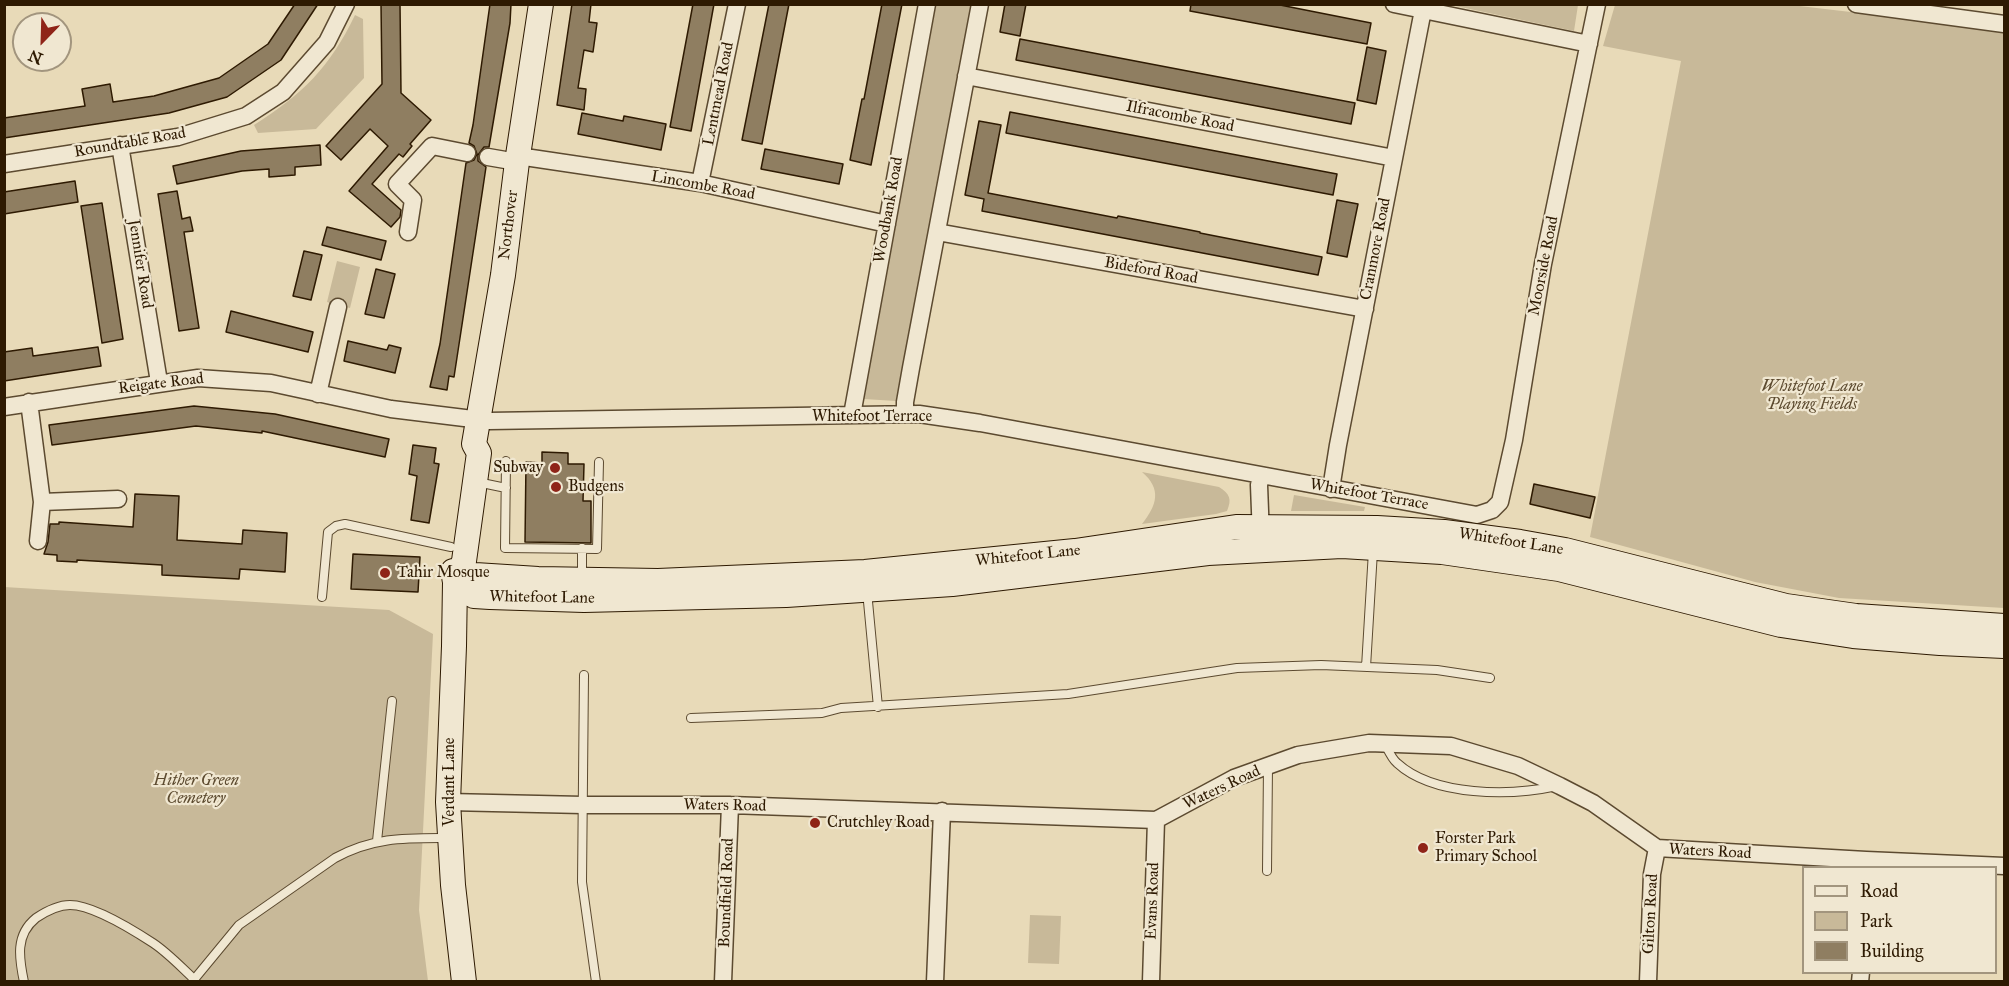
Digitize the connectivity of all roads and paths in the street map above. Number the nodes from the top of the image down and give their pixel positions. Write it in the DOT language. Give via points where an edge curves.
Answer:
graph roads {
  1 [pos="346,4"];
  2 [pos="541,4"];
  3 [pos="737,4"];
  4 [pos="927,4"];
  5 [pos="980,4"];
  6 [pos="1394,4"];
  7 [pos="1597,4"];
  8 [pos="1856,4"];
  9 [pos="1423,10"];
  10 [pos="2004,24"];
  11 [pos="1589,44"];
  12 [pos="966,76"];
  13 [pos="120,145"];
  14 [pos="467,153"];
  15 [pos="488,157"];
  16 [pos="1394,158"];
  17 [pos="517,159"];
  18 [pos="4,164"];
  19 [pos="700,183"];
  20 [pos="887,224"];
  21 [pos="408,232"];
  22 [pos="937,232"];
  23 [pos="338,307"];
  24 [pos="1365,309"];
  25 [pos="159,382"];
  26 [pos="318,394"];
  27 [pos="29,402"];
  28 [pos="4,407"];
  29 [pos="905,414"];
  30 [pos="852,415"];
  31 [pos="477,419"];
  32 [pos="474,444"];
  33 [pos="506,461"];
  34 [pos="599,462"];
  35 [pos="1261,476"];
  36 [pos="475,481"];
  37 [pos="506,488"];
  38 [pos="1331,489"];
  39 [pos="118,499"];
  40 [pos="42,502"];
  41 [pos="1477,515"];
  42 [pos="1261,538"];
  43 [pos="38,541"];
  44 [pos="451,547"];
  45 [pos="1373,547"];
  46 [pos="582,548"];
  47 [pos="1518,552"];
  48 [pos="582,580"];
  49 [pos="455,582"];
  50 [pos="866,582"];
  51 [pos="322,597"];
  52 [pos="2004,626"];
  53 [pos="2004,646"];
  54 [pos="1366,667"];
  55 [pos="584,675"];
  56 [pos="1490,678"];
  57 [pos="392,701"];
  58 [pos="878,707"];
  59 [pos="691,718"];
  60 [pos="1385,744"];
  61 [pos="1268,766"];
  62 [pos="1560,786"];
  63 [pos="448,802"];
  64 [pos="583,805"];
  65 [pos="730,805"];
  66 [pos="942,811"];
  67 [pos="1156,820"];
  68 [pos="451,838"];
  69 [pos="377,841"];
  70 [pos="1657,848"];
  71 [pos="1866,864"];
  72 [pos="2004,866"];
  73 [pos="1267,871"];
  74 [pos="193,980"];
  75 [pos="24,981"];
  76 [pos="464,981"];
  77 [pos="596,981"];
  78 [pos="723,981"];
  79 [pos="934,981"];
  80 [pos="1151,981"];
  81 [pos="1648,981"];
  1 -- 13 [label="street, Roundtable Road" via="327,42 283,92 246,116 177,137"];
  2 -- 17 [label="street, Northover"];
  3 -- 19 [label="street, Lentmead Road"];
  4 -- 20 [label="street, Woodbank Road"];
  5 -- 12 [label="street"];
  6 -- 9 [label="street"];
  7 -- 11 [label="street, Moorside Road"];
  8 -- 10 [label="street"];
  9 -- 11 [label="street"];
  9 -- 16 [label="street, Cranmore Road"];
  11 -- 41 [label="street, Moorside Road" via="1543,264 1500,502"];
  12 -- 16 [label="street, Ilfracombe Road"];
  12 -- 22 [label="street"];
  13 -- 18 [label="street, Roundtable Road"];
  13 -- 25 [label="street, Jennifer Road"];
  14 -- 21 [label="street" via="432,146 397,184 413,200"];
  15 -- 17 [label="street, Lincombe Road"];
  16 -- 24 [label="street, Cranmore Road"];
  17 -- 19 [label="street, Lincombe Road"];
  17 -- 31 [label="street, Northover" via="503,275"];
  19 -- 20 [label="street, Lincombe Road"];
  20 -- 30 [label="street, Woodbank Road"];
  22 -- 24 [label="street, Bideford Road"];
  22 -- 29 [label="street"];
  23 -- 26 [label="street"];
  24 -- 38 [label="street, Cranmore Road"];
  25 -- 26 [label="street, Reigate Road" via="237,379"];
  25 -- 27 [label="street, Reigate Road"];
  26 -- 31 [label="street, Reigate Road" via="391,409"];
  27 -- 28 [label="street, Reigate Road"];
  27 -- 40 [label="street"];
  29 -- 30 [label="street, Whitefoot Terrace"];
  29 -- 35 [label="street, Whitefoot Terrace" via="980,423"];
  30 -- 31 [label="street, Whitefoot Terrace"];
  31 -- 32 [label="street, Northover"];
  32 -- 36 [label="street, Northover" via="479,453"];
  32 -- 44 [label="street, Northover" via="467,451"];
  33 -- 37 [label="lane"];
  34 -- 46 [label="lane" via="597,549"];
  35 -- 38 [label="street, Whitefoot Terrace"];
  35 -- 42 [label="street"];
  36 -- 37 [label="lane"];
  36 -- 49 [label="street, Northover" via="464,561"];
  37 -- 46 [label="lane" via="505,548"];
  38 -- 41 [label="street, Whitefoot Terrace"];
  39 -- 40 [label="street"];
  40 -- 43 [label="street"];
  42 -- 45 [label="street, Whitefoot Lane"];
  42 -- 47 [label="street, Whitefoot Lane" via="1377,528 1444,532"];
  42 -- 50 [label="street, Whitefoot Lane" via="1196,554 952,584"];
  44 -- 49 [label="street, Northover"];
  44 -- 51 [label="lane" via="345,524 336,526 328,532"];
  45 -- 47 [label="street, Whitefoot Lane"];
  45 -- 54 [label="lane"];
  46 -- 48 [label="lane"];
  47 -- 52 [label="street, Whitefoot Lane" via="1565,550 1786,606 1856,616"];
  47 -- 53 [label="street, Whitefoot Lane" via="1610,581 1781,625 1853,636"];
  48 -- 49 [label="street, Whitefoot Lane" via="475,575"];
  48 -- 50 [label="street, Whitefoot Lane"];
  49 -- 50 [label="street, Whitefoot Lane" via="474,596 584,600 707,598"];
  49 -- 63 [label="street, Verdant Lane"];
  50 -- 58 [label="lane"];
  54 -- 56 [label="lane" via="1437,670"];
  54 -- 58 [label="lane" via="1238,668 1068,694"];
  55 -- 64 [label="lane"];
  57 -- 69 [label="lane"];
  58 -- 59 [label="lane"];
  60 -- 61 [label="street, Waters Road" via="1298,755"];
  60 -- 62 [label="street, Waters Road" via="1450,746 1518,766"];
  60 -- 62 [label="lane" via="1396,762 1434,784 1508,793"];
  61 -- 67 [label="street, Waters Road" via="1234,778"];
  61 -- 73 [label="lane"];
  62 -- 70 [label="street, Waters Road" via="1603,809"];
  63 -- 64 [label="street, Waters Road"];
  63 -- 68 [label="street, Verdant Lane"];
  64 -- 65 [label="street, Waters Road"];
  64 -- 77 [label="lane" via="582,882"];
  65 -- 66 [label="street, Waters Road"];
  65 -- 78 [label="street, Boundfield Road"];
  66 -- 67 [label="street, Waters Road"];
  66 -- 79 [label="street"];
  67 -- 80 [label="street, Evans Road"];
  68 -- 69 [label="lane"];
  68 -- 76 [label="street, Verdant Lane"];
  69 -- 74 [label="lane" via="335,858 239,925"];
  70 -- 71 [label="street, Waters Road"];
  70 -- 81 [label="street, Gilton Road" via="1652,874"];
  71 -- 72 [label="street, Waters Road"];
  74 -- 75 [label="lane" via="154,943 104,915 69,905 44,912 23,933 20,962"];
}
